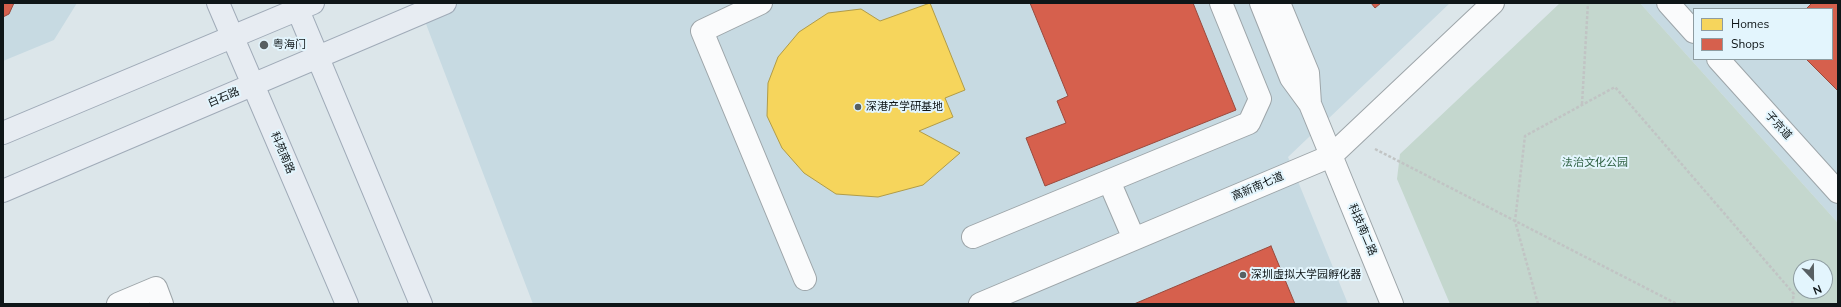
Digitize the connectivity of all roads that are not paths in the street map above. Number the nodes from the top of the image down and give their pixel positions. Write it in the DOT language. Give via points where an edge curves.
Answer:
graph roads {
  1 [pos="218,3"];
  2 [pos="445,3"];
  3 [pos="761,3"];
  4 [pos="1221,3"];
  5 [pos="1260,3"];
  6 [pos="1279,3"];
  7 [pos="1493,3"];
  8 [pos="1668,3"];
  9 [pos="302,5"];
  10 [pos="1693,31"];
  11 [pos="233,38"];
  12 [pos="317,57"];
  13 [pos="1719,60"];
  14 [pos="253,85"];
  15 [pos="1310,104"];
  16 [pos="3,133"];
  17 [pos="1331,156"];
  18 [pos="1109,181"];
  19 [pos="3,192"];
  20 [pos="1838,192"];
  21 [pos="973,237"];
  22 [pos="1134,239"];
  23 [pos="805,279"];
  24 [pos="118,304"];
  25 [pos="162,304"];
  26 [pos="346,304"];
  27 [pos="421,304"];
  28 [pos="980,304"];
  29 [pos="1392,304"];
  1 -- 11 [label="main road, 科苑南路"];
  2 -- 12 [label="main road, 白石路"];
  3 -- 23 [label="street" via="702,31"];
  4 -- 18 [label="street" via="1260,99 1249,123"];
  5 -- 15 [label="street" via="1291,78"];
  6 -- 15 [label="street" via="1308,73"];
  7 -- 17 [label="street, 高新南七道"];
  8 -- 10 [label="street"];
  9 -- 11 [label="main road"];
  9 -- 12 [label="main road"];
  11 -- 14 [label="main road, 科苑南路"];
  11 -- 16 [label="main road"];
  12 -- 14 [label="main road, 白石路"];
  12 -- 27 [label="main road"];
  13 -- 20 [label="street, 子京道"];
  14 -- 19 [label="main road, 白石路"];
  14 -- 26 [label="main road, 科苑南路"];
  15 -- 17 [label="street, 科技南二路"];
  17 -- 22 [label="street, 高新南七道"];
  17 -- 29 [label="street, 科技南二路"];
  18 -- 21 [label="street"];
  18 -- 22 [label="street"];
  22 -- 28 [label="street, 高新南七道"];
  24 -- 25 [label="street" via="156,288"];
}
